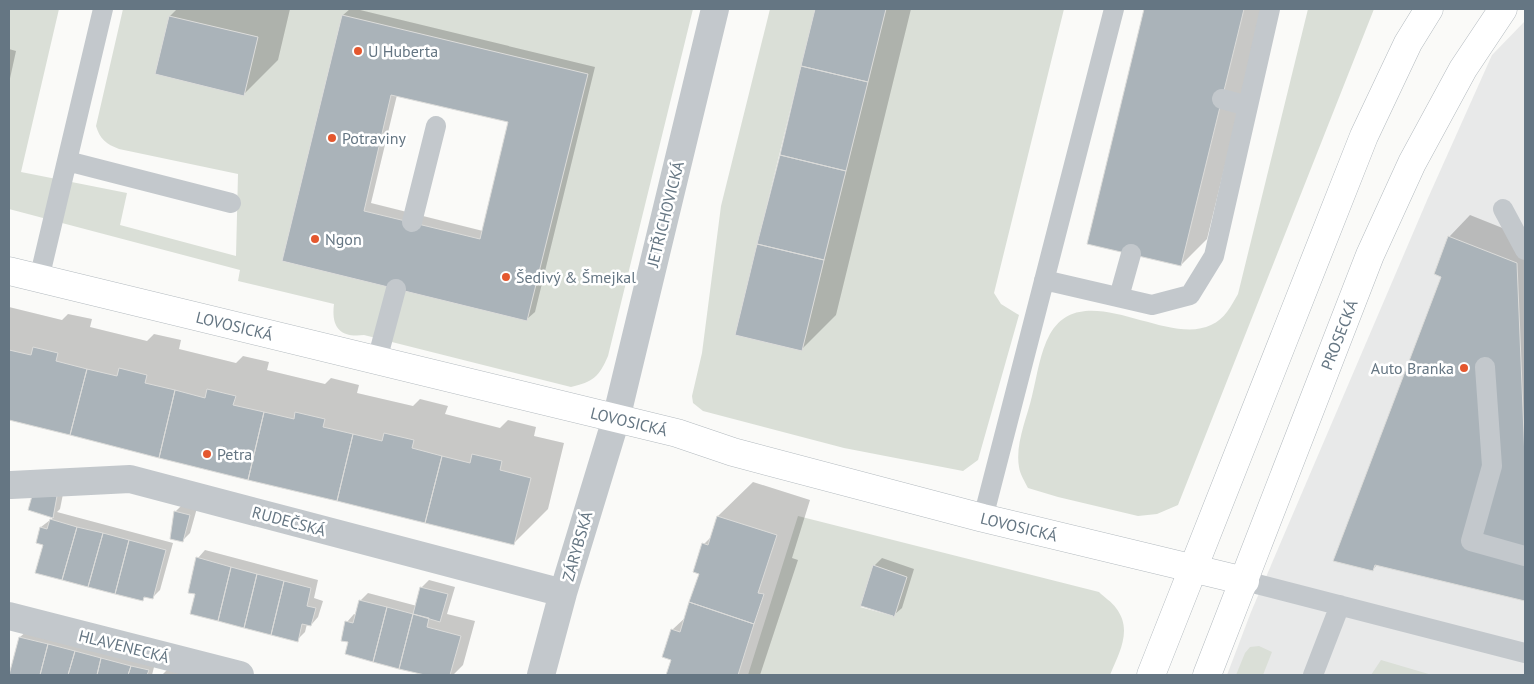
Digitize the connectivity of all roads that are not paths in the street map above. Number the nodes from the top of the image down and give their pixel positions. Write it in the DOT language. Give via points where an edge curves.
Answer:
graph roads {
  1 [pos="103,9"];
  2 [pos="715,9"];
  3 [pos="1114,9"];
  4 [pos="1270,9"];
  5 [pos="1429,9"];
  6 [pos="1503,9"];
  7 [pos="1222,99"];
  8 [pos="1248,106"];
  9 [pos="436,126"];
  10 [pos="67,160"];
  11 [pos="232,202"];
  12 [pos="1503,209"];
  13 [pos="412,222"];
  14 [pos="1525,250"];
  15 [pos="1131,254"];
  16 [pos="9,271"];
  17 [pos="39,279"];
  18 [pos="1044,280"];
  19 [pos="396,289"];
  20 [pos="1119,297"];
  21 [pos="377,360"];
  22 [pos="1485,367"];
  23 [pos="616,419"];
  24 [pos="10,487"];
  25 [pos="983,518"];
  26 [pos="1525,556"];
  27 [pos="1192,568"];
  28 [pos="1245,581"];
  29 [pos="563,593"];
  30 [pos="1340,605"];
  31 [pos="9,616"];
  32 [pos="1525,653"];
  33 [pos="240,675"];
  34 [pos="541,675"];
  35 [pos="1151,675"];
  36 [pos="1207,675"];
  37 [pos="1313,675"];
  1 -- 10 [label="lane"];
  2 -- 23 [label="street, JETŘICHOVICKÁ"];
  3 -- 18 [label="lane"];
  4 -- 8 [label="lane"];
  5 -- 27 [label="main road" via="1408,43 1364,136"];
  6 -- 28 [label="main road, PROSECKÁ" via="1463,69 1412,163 1370,255"];
  7 -- 8 [label="lane"];
  8 -- 20 [label="lane" via="1214,256 1190,295 1152,305"];
  9 -- 13 [label="lane"];
  10 -- 11 [label="lane"];
  10 -- 17 [label="lane"];
  12 -- 14 [label="lane"];
  15 -- 20 [label="lane"];
  16 -- 17 [label="main road, LOVOSICKÁ"];
  17 -- 21 [label="main road, LOVOSICKÁ"];
  18 -- 20 [label="lane"];
  18 -- 25 [label="lane"];
  19 -- 21 [label="lane"];
  21 -- 23 [label="main road, LOVOSICKÁ"];
  22 -- 26 [label="lane" via="1492,466 1471,541"];
  23 -- 25 [label="main road, LOVOSICKÁ"];
  23 -- 29 [label="street, ZÁRYBSKÁ"];
  24 -- 29 [label="street, RUDEČSKÁ" via="130,480"];
  25 -- 27 [label="main road, LOVOSICKÁ"];
  27 -- 28 [label="main road, LOVOSICKÁ"];
  27 -- 35 [label="main road"];
  28 -- 30 [label="lane"];
  28 -- 36 [label="main road, PROSECKÁ"];
  29 -- 34 [label="street, ZÁRYBSKÁ"];
  30 -- 32 [label="lane"];
  30 -- 37 [label="lane"];
  31 -- 33 [label="street, HLAVENECKÁ"];
}
